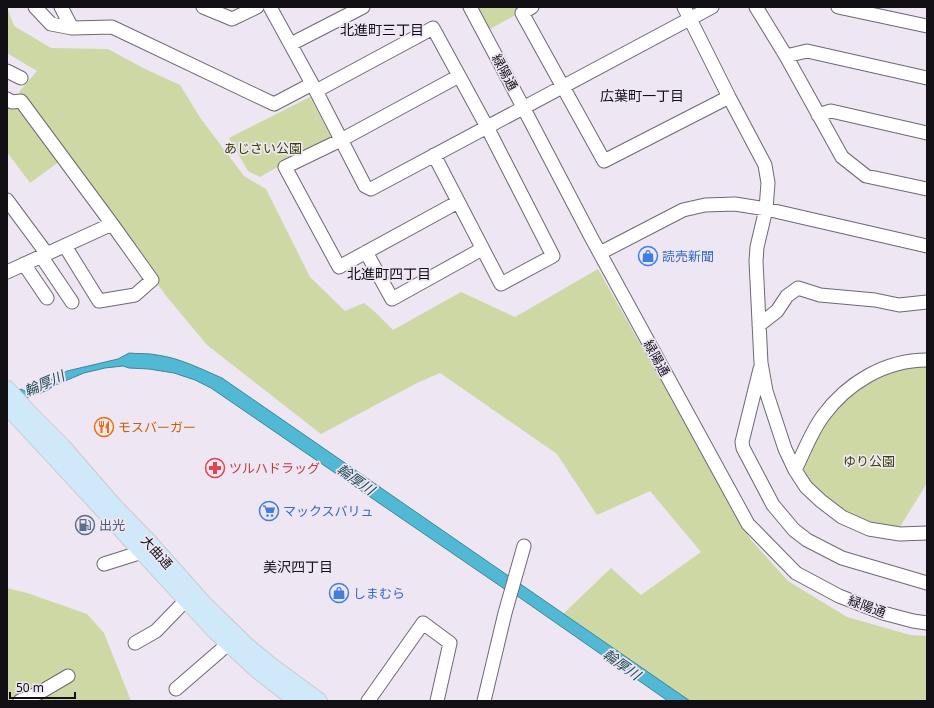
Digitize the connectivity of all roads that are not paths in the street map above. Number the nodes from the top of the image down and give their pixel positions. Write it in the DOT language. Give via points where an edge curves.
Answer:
graph roads {
  1 [pos="35,7"];
  2 [pos="61,7"];
  3 [pos="204,7"];
  4 [pos="257,7"];
  5 [pos="270,7"];
  6 [pos="363,7"];
  7 [pos="470,7"];
  8 [pos="532,7"];
  9 [pos="712,7"];
  10 [pos="756,7"];
  11 [pos="838,7"];
  12 [pos="875,11"];
  13 [pos="687,13"];
  14 [pos="927,26"];
  15 [pos="72,28"];
  16 [pos="291,44"];
  17 [pos="786,56"];
  18 [pos="7,71"];
  19 [pos="459,76"];
  20 [pos="21,78"];
  21 [pos="927,78"];
  22 [pos="563,87"];
  23 [pos="314,88"];
  24 [pos="729,97"];
  25 [pos="9,103"];
  26 [pos="523,107"];
  27 [pos="818,115"];
  28 [pos="486,127"];
  29 [pos="927,133"];
  30 [pos="341,140"];
  31 [pos="434,155"];
  32 [pos="927,189"];
  33 [pos="7,200"];
  34 [pos="458,202"];
  35 [pos="766,209"];
  36 [pos="112,224"];
  37 [pos="65,246"];
  38 [pos="927,246"];
  39 [pos="482,249"];
  40 [pos="366,252"];
  41 [pos="600,253"];
  42 [pos="44,255"];
  43 [pos="24,264"];
  44 [pos="7,272"];
  45 [pos="47,298"];
  46 [pos="72,302"];
  47 [pos="927,302"];
  48 [pos="759,325"];
  49 [pos="927,360"];
  50 [pos="761,363"];
  51 [pos="7,389"];
  52 [pos="7,406"];
  53 [pos="27,419"];
  54 [pos="795,470"];
  55 [pos="927,533"];
  56 [pos="900,534"];
  57 [pos="927,544"];
  58 [pos="524,546"];
  59 [pos="142,552"];
  60 [pos="104,564"];
  61 [pos="927,583"];
  62 [pos="186,600"];
  63 [pos="927,623"];
  64 [pos="135,643"];
  65 [pos="228,644"];
  66 [pos="68,676"];
  67 [pos="176,689"];
  68 [pos="20,701"];
  69 [pos="297,701"];
  70 [pos="319,701"];
  71 [pos="368,701"];
  72 [pos="437,701"];
  73 [pos="484,701"];
  1 -- 15 [label="street" via="51,24"];
  2 -- 15 [label="street"];
  3 -- 4 [label="street" via="232,19"];
  5 -- 16 [label="street"];
  6 -- 16 [label="street"];
  7 -- 26 [label="street, 緑陽通"];
  8 -- 22 [label="street" via="522,13"];
  9 -- 13 [label="street"];
  10 -- 17 [label="street"];
  11 -- 12 [label="street"];
  12 -- 14 [label="street"];
  13 -- 22 [label="street"];
  13 -- 24 [label="street"];
  15 -- 23 [label="street" via="112,27 274,104"];
  16 -- 23 [label="street"];
  17 -- 21 [label="street" via="807,51"];
  17 -- 27 [label="street"];
  18 -- 20 [label="street"];
  19 -- 23 [label="street" via="433,28"];
  19 -- 28 [label="street"];
  19 -- 30 [label="street"];
  22 -- 24 [label="street" via="604,161"];
  22 -- 26 [label="street"];
  23 -- 30 [label="street"];
  24 -- 35 [label="street" via="765,165 768,183"];
  25 -- 36 [label="street" via="21,101"];
  26 -- 28 [label="street"];
  26 -- 41 [label="street, 緑陽通"];
  27 -- 29 [label="street" via="831,111"];
  27 -- 32 [label="street" via="842,157 866,176"];
  28 -- 31 [label="street"];
  28 -- 39 [label="street" via="554,256 501,284"];
  30 -- 31 [label="street" via="364,186 371,189"];
  30 -- 40 [label="street" via="286,167 339,267"];
  31 -- 34 [label="street"];
  33 -- 42 [label="street"];
  34 -- 39 [label="street"];
  34 -- 40 [label="street"];
  35 -- 38 [label="street"];
  35 -- 41 [label="street" via="735,204 706,205 683,210"];
  35 -- 48 [label="street" via="756,261"];
  36 -- 37 [label="street"];
  36 -- 37 [label="street" via="152,280 135,295 98,301"];
  37 -- 42 [label="street"];
  39 -- 40 [label="street" via="392,299"];
  41 -- 63 [label="street, 緑陽通" via="748,524 796,573 839,596 883,613"];
  42 -- 43 [label="street"];
  42 -- 46 [label="street"];
  43 -- 44 [label="street"];
  43 -- 45 [label="street"];
  47 -- 48 [label="street" via="899,305 820,295 798,288 787,296 777,311"];
  48 -- 50 [label="street"];
  49 -- 54 [label="street" via="894,364 855,383 839,396 822,416"];
  50 -- 54 [label="street" via="766,391 785,449"];
  50 -- 61 [label="street" via="742,448 772,505 794,530 825,550 842,558"];
  51 -- 53 [label="main road, 大曲通"];
  52 -- 53 [label="main road, 大曲通"];
  53 -- 59 [label="main road, 大曲通"];
  53 -- 70 [label="main road, 大曲通" via="62,446 113,505 247,646"];
  54 -- 56 [label="street" via="806,487 842,517 869,529"];
  55 -- 56 [label="street"];
  56 -- 57 [label="street"];
  58 -- 73 [label="street"];
  59 -- 60 [label="street"];
  59 -- 62 [label="main road, 大曲通"];
  62 -- 64 [label="street" via="156,631"];
  62 -- 65 [label="main road, 大曲通"];
  65 -- 67 [label="street"];
  65 -- 69 [label="main road, 大曲通"];
  66 -- 68 [label="street"];
  71 -- 72 [label="street" via="423,623 450,643"];
}
